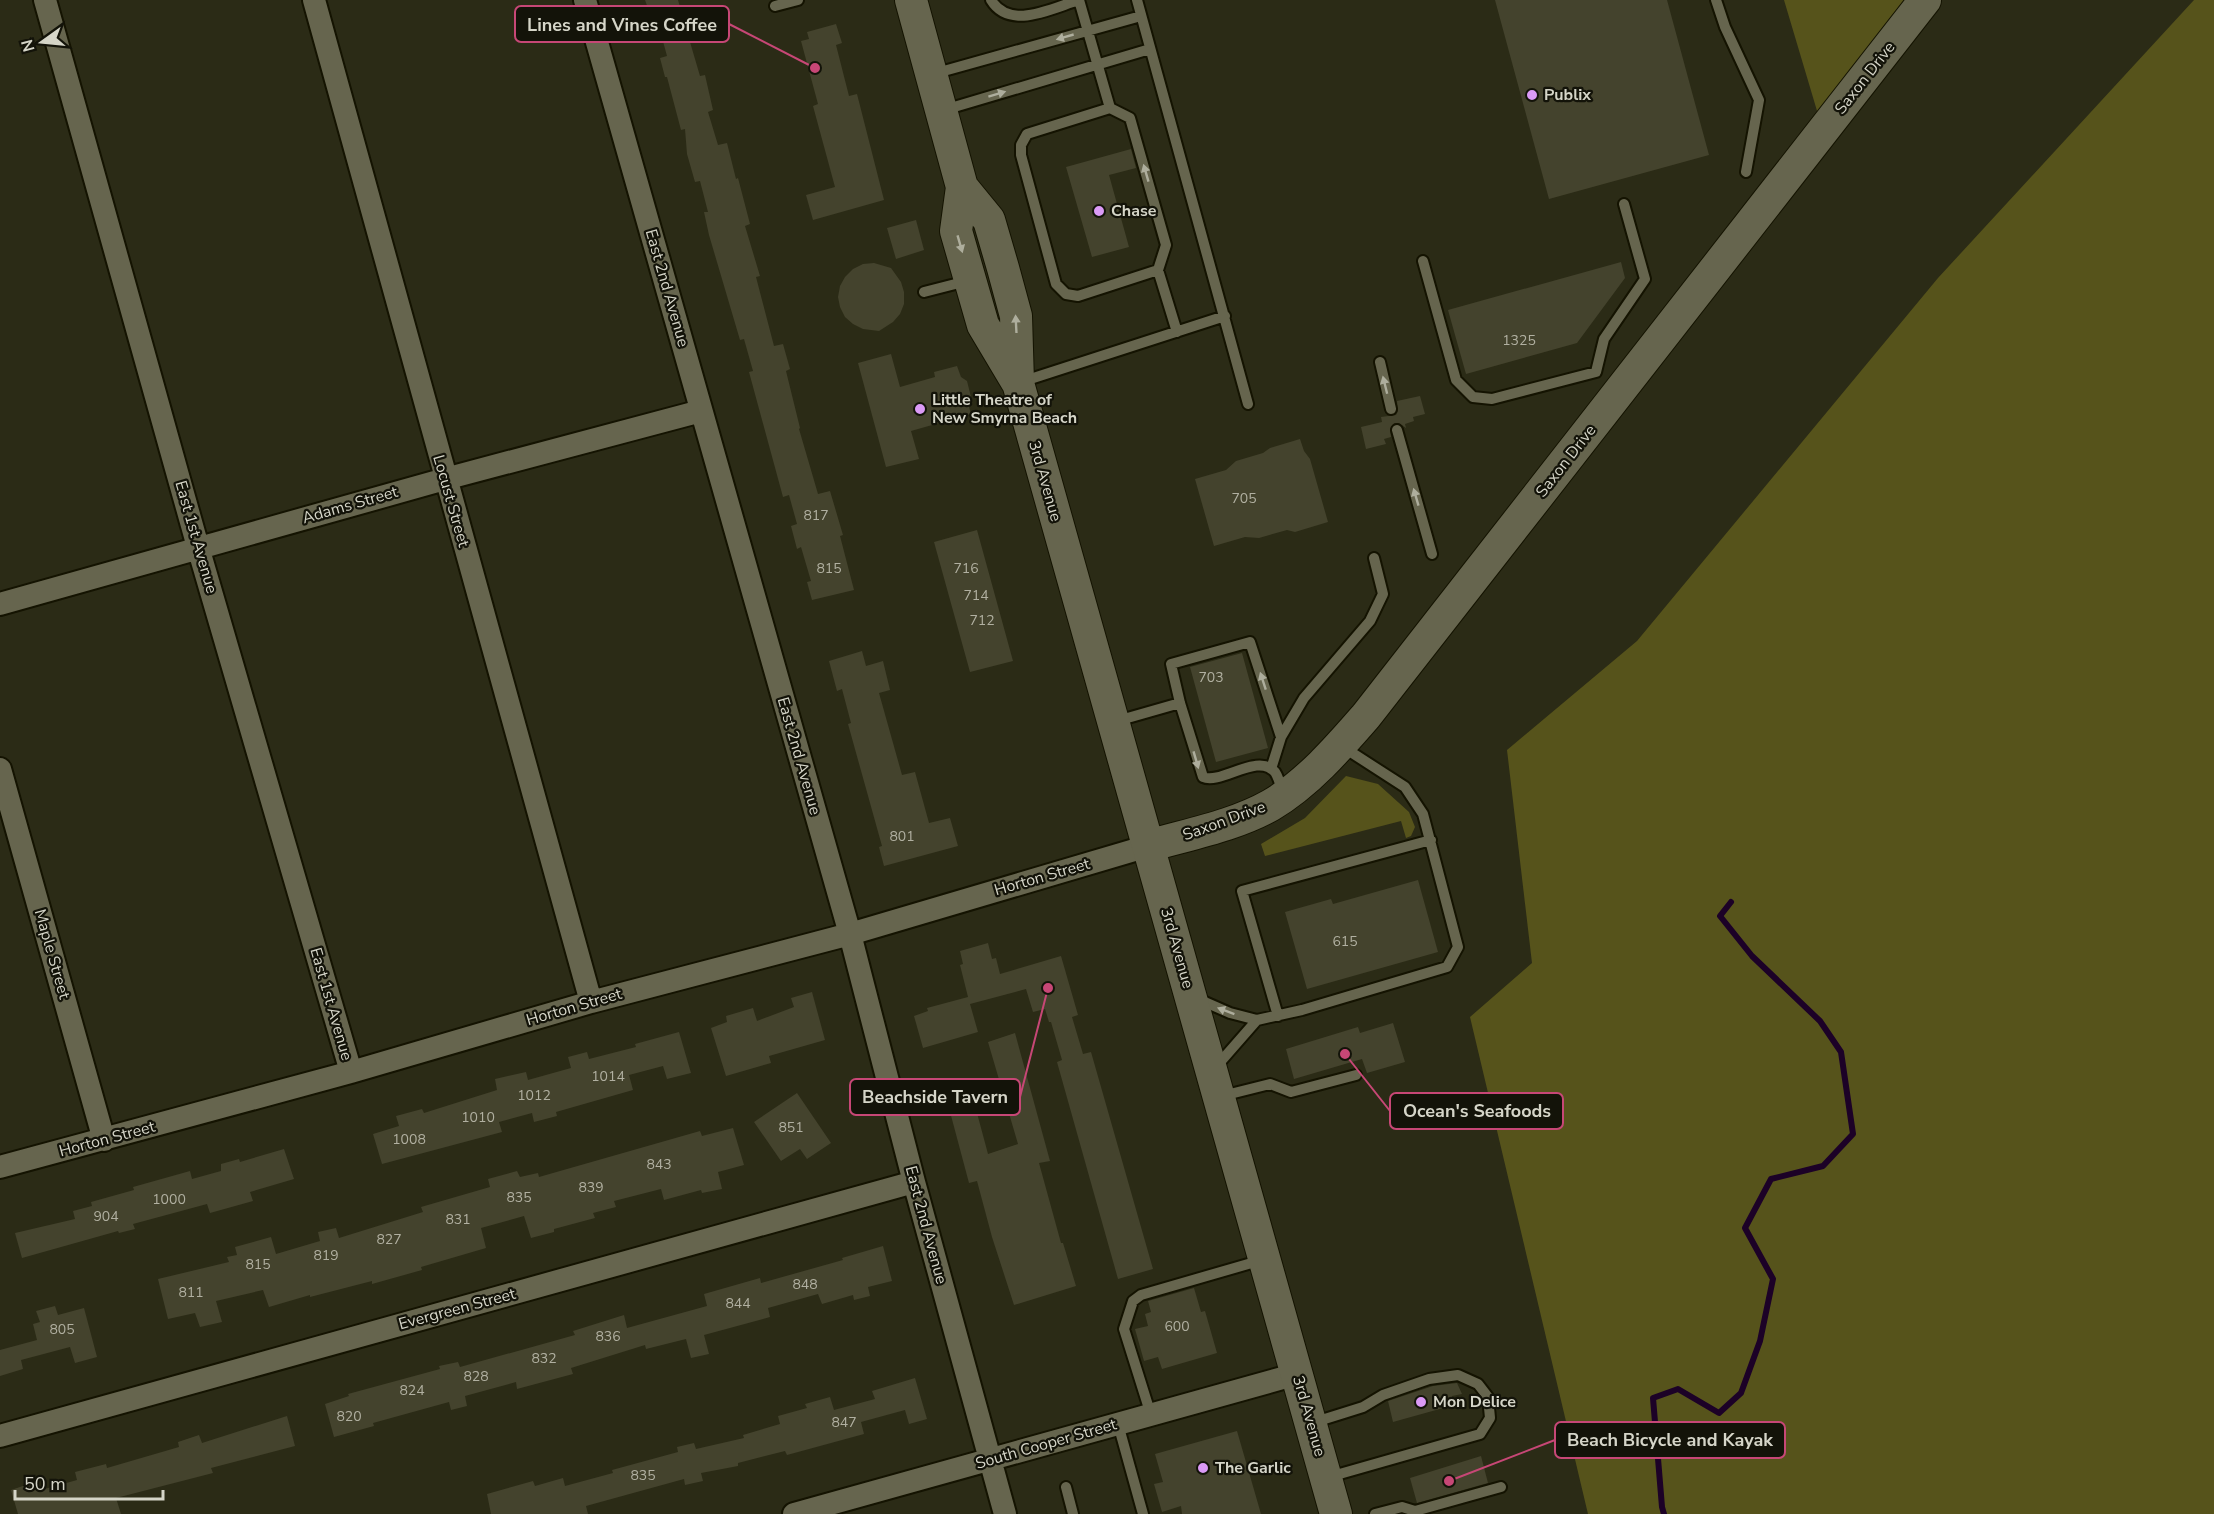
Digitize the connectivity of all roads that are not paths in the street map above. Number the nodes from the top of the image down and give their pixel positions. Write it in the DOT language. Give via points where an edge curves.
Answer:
graph roads {
  1 [pos="45,0"];
  2 [pos="314,0"];
  3 [pos="585,0"];
  4 [pos="798,0"];
  5 [pos="911,0"];
  6 [pos="991,0"];
  7 [pos="1079,0"];
  8 [pos="1137,0"];
  9 [pos="1716,0"];
  10 [pos="1926,0"];
  11 [pos="775,6"];
  12 [pos="1141,16"];
  13 [pos="1088,31"];
  14 [pos="1150,49"];
  15 [pos="1097,65"];
  16 [pos="931,74"];
  17 [pos="1110,108"];
  18 [pos="941,111"];
  19 [pos="1746,172"];
  20 [pos="962,187"];
  21 [pos="1624,204"];
  22 [pos="1423,261"];
  23 [pos="1158,270"];
  24 [pos="970,280"];
  25 [pos="924,292"];
  26 [pos="1225,316"];
  27 [pos="1177,332"];
  28 [pos="1380,362"];
  29 [pos="1018,383"];
  30 [pos="1248,404"];
  31 [pos="1391,408"];
  32 [pos="701,411"];
  33 [pos="1397,430"];
  34 [pos="445,479"];
  35 [pos="198,548"];
  36 [pos="1432,554"];
  37 [pos="1374,558"];
  38 [pos="0,604"];
  39 [pos="1180,703"];
  40 [pos="1113,722"];
  41 [pos="1281,737"];
  42 [pos="1341,745"];
  43 [pos="0,769"];
  44 [pos="1270,769"];
  45 [pos="1284,796"];
  46 [pos="1431,840"];
  47 [pos="1148,846"];
  48 [pos="849,934"];
  49 [pos="1191,996"];
  50 [pos="591,1002"];
  51 [pos="1278,1016"];
  52 [pos="1257,1020"];
  53 [pos="351,1072"];
  54 [pos="1356,1075"];
  55 [pos="1216,1084"];
  56 [pos="104,1140"];
  57 [pos="0,1167"];
  58 [pos="914,1182"];
  59 [pos="1264,1259"];
  60 [pos="1297,1374"];
  61 [pos="1151,1415"];
  62 [pos="1311,1423"];
  63 [pos="1118,1424"];
  64 [pos="0,1436"];
  65 [pos="990,1460"];
  66 [pos="1326,1478"];
  67 [pos="1066,1487"];
  68 [pos="1501,1487"];
  69 [pos="794,1514"];
  70 [pos="1005,1514"];
  71 [pos="1073,1514"];
  72 [pos="1143,1514"];
  73 [pos="1336,1514"];
  74 [pos="1376,1514"];
  1 -- 35 [label="street, East 1st Avenue"];
  2 -- 34 [label="street, Locust Street"];
  3 -- 32 [label="street, East 2nd Avenue"];
  4 -- 11 [label="lane"];
  5 -- 16 [label="main road, 3rd Avenue"];
  6 -- 7 [label="lane" via="1004,14 1020,18"];
  7 -- 13 [label="lane"];
  8 -- 12 [label="lane"];
  9 -- 19 [label="lane" via="1759,100"];
  10 -- 42 [label="main road, Saxon Drive"];
  12 -- 13 [label="lane"];
  12 -- 14 [label="lane"];
  13 -- 15 [label="lane"];
  13 -- 16 [label="lane, one-way"];
  14 -- 15 [label="lane"];
  14 -- 26 [label="lane"];
  15 -- 17 [label="lane"];
  18 -- 15 [label="lane, one-way"];
  16 -- 18 [label="main road, 3rd Avenue"];
  23 -- 17 [label="lane, one-way" via="1166,245 1130,118"];
  17 -- 23 [label="lane" via="1028,134 1021,145 1056,284 1066,294 1078,296"];
  18 -- 20 [label="main road, 3rd Avenue"];
  20 -- 24 [label="main road, 3rd Avenue, one-way" via="956,231"];
  29 -- 20 [label="main road, 3rd Avenue, one-way" via="1016,316 995,239 989,220"];
  21 -- 22 [label="lane" via="1645,279 1604,339 1596,372 1492,399 1473,397 1456,380"];
  23 -- 27 [label="lane"];
  24 -- 25 [label="lane"];
  24 -- 29 [label="main road, 3rd Avenue" via="983,326"];
  26 -- 27 [label="lane"];
  26 -- 30 [label="lane"];
  27 -- 29 [label="lane"];
  31 -- 28 [label="lane, one-way"];
  29 -- 40 [label="main road, 3rd Avenue"];
  32 -- 34 [label="street, Adams Street"];
  32 -- 48 [label="street, East 2nd Avenue"];
  36 -- 33 [label="lane, one-way"];
  34 -- 35 [label="street, Adams Street"];
  34 -- 50 [label="street, Locust Street"];
  35 -- 38 [label="street, Adams Street"];
  35 -- 53 [label="street, East 1st Avenue"];
  37 -- 41 [label="lane" via="1383,594 1370,621 1304,698"];
  39 -- 40 [label="lane"];
  41 -- 39 [label="lane, one-way" via="1250,642 1171,664"];
  39 -- 44 [label="lane, one-way" via="1203,777 1254,766"];
  40 -- 47 [label="main road, 3rd Avenue"];
  41 -- 44 [label="lane"];
  42 -- 45 [label="main road, Saxon Drive"];
  42 -- 46 [label="lane" via="1405,787 1423,814"];
  43 -- 56 [label="street, Maple Street"];
  44 -- 45 [label="lane" via="1276,773"];
  45 -- 47 [label="main road, Saxon Drive" via="1228,823"];
  46 -- 51 [label="lane" via="1458,947 1447,968"];
  46 -- 51 [label="lane" via="1242,891"];
  47 -- 48 [label="street, Horton Street"];
  47 -- 49 [label="main road, 3rd Avenue"];
  48 -- 50 [label="street, Horton Street"];
  48 -- 58 [label="street, East 2nd Avenue"];
  52 -- 49 [label="lane, one-way"];
  49 -- 55 [label="main road, 3rd Avenue"];
  50 -- 53 [label="street, Horton Street"];
  51 -- 52 [label="lane"];
  52 -- 55 [label="lane"];
  53 -- 56 [label="street, Horton Street"];
  54 -- 55 [label="lane" via="1291,1092 1270,1084"];
  55 -- 59 [label="main road, 3rd Avenue"];
  56 -- 57 [label="street, Horton Street"];
  58 -- 64 [label="street, Evergreen Street"];
  58 -- 65 [label="street, East 2nd Avenue"];
  59 -- 60 [label="main road, 3rd Avenue"];
  59 -- 61 [label="lane" via="1141,1294 1133,1301 1124,1329"];
  60 -- 61 [label="street, South Cooper Street"];
  60 -- 62 [label="main road, 3rd Avenue"];
  61 -- 63 [label="street, South Cooper Street"];
  62 -- 66 [label="main road, 3rd Avenue"];
  62 -- 66 [label="lane" via="1363,1407 1383,1395 1429,1379 1458,1375 1478,1384 1488,1396 1490,1418 1480,1434"];
  63 -- 65 [label="street, South Cooper Street"];
  63 -- 72 [label="lane"];
  65 -- 69 [label="street, South Cooper Street"];
  65 -- 70 [label="street, East 2nd Avenue"];
  66 -- 73 [label="main road, 3rd Avenue"];
  67 -- 71 [label="lane"];
  68 -- 74 [label="lane" via="1415,1511 1402,1507"];
}
